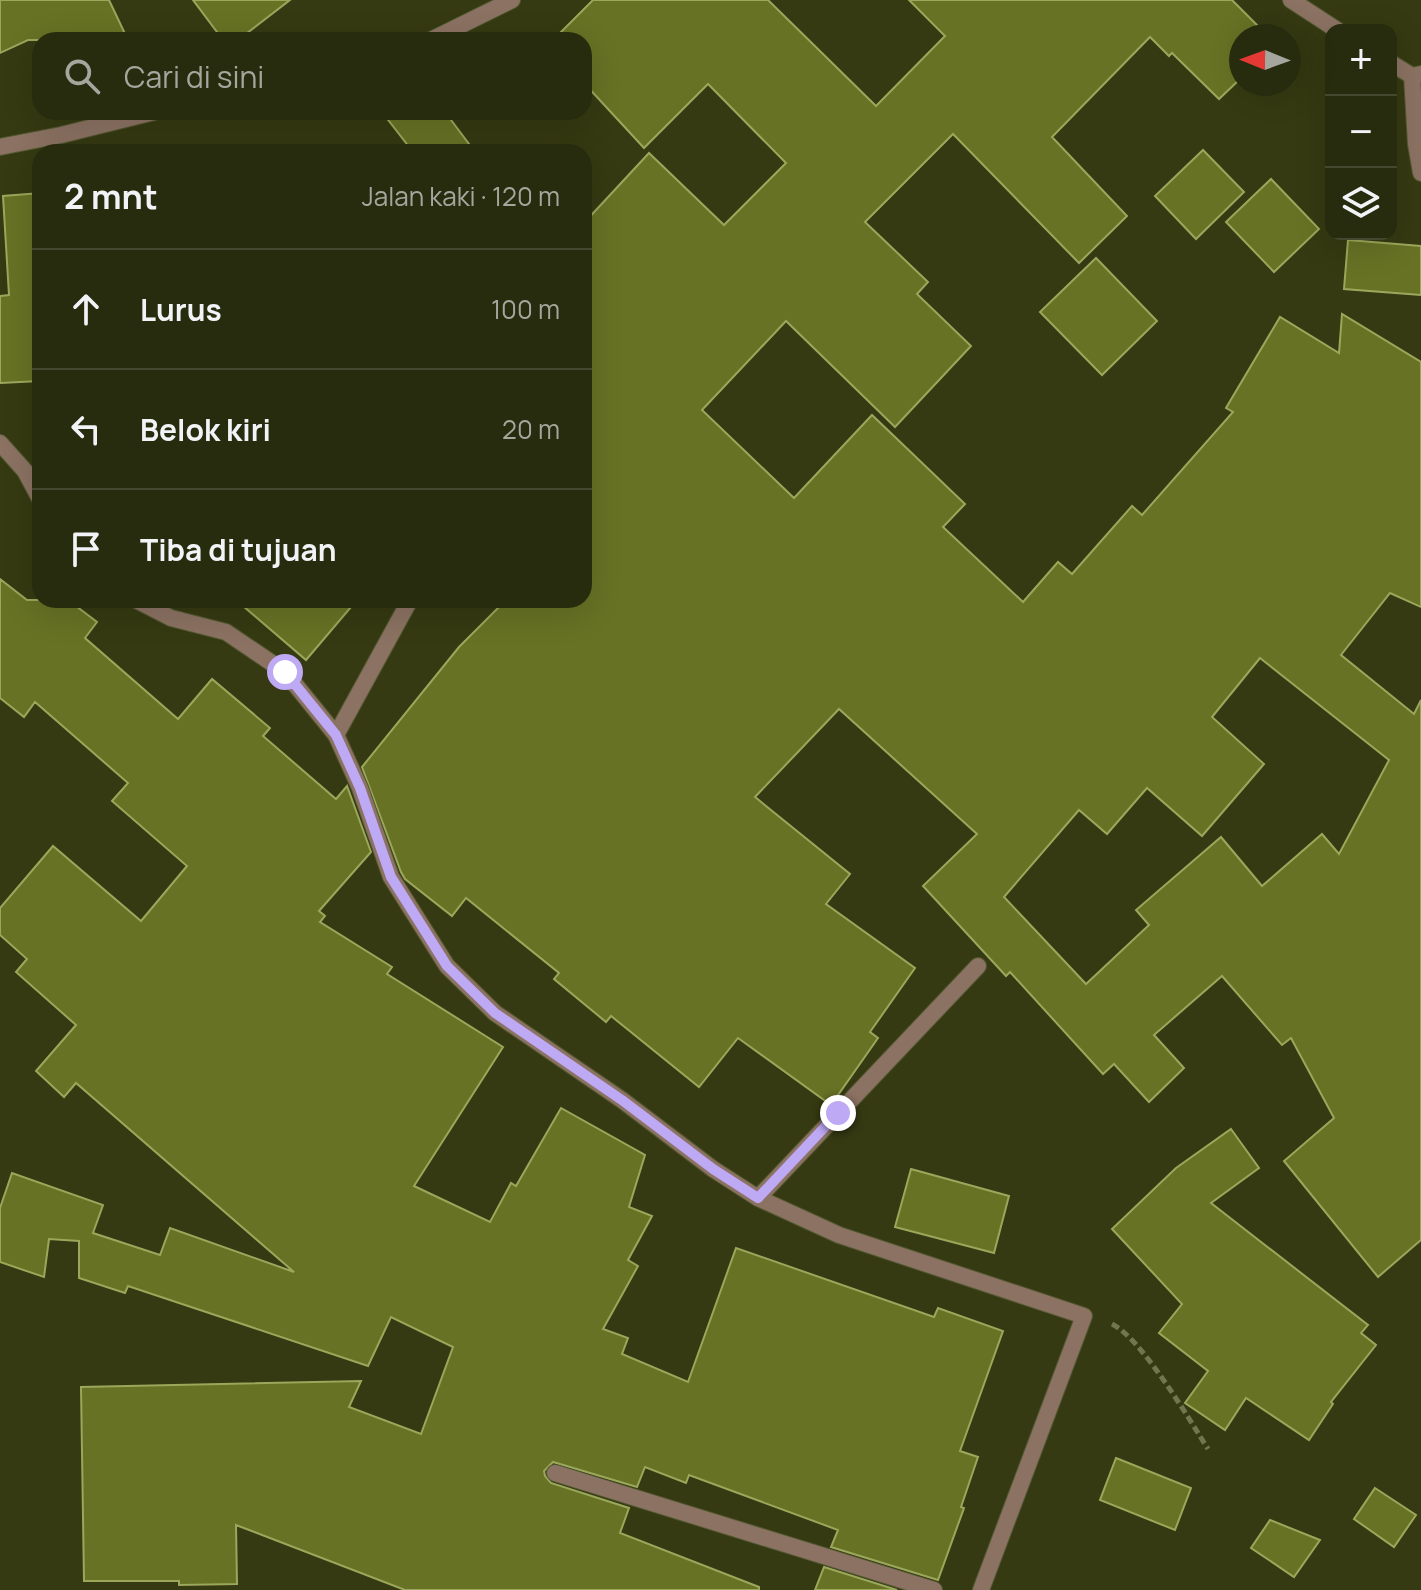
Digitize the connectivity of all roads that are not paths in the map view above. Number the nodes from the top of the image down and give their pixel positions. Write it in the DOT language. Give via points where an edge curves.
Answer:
graph roads {
  1 [pos="512,0"];
  2 [pos="1291,0"];
  3 [pos="1328,24"];
  4 [pos="447,32"];
  5 [pos="1397,66"];
  6 [pos="1417,75"];
  7 [pos="122,120"];
  8 [pos="0,147"];
  9 [pos="1421,173"];
  10 [pos="0,443"];
  11 [pos="32,484"];
  12 [pos="152,608"];
  13 [pos="406,608"];
  14 [pos="336,735"];
  15 [pos="978,966"];
  16 [pos="758,1198"];
  17 [pos="555,1473"];
  18 [pos="934,1590"];
  19 [pos="981,1590"];
  1 -- 4 [label="street"];
  2 -- 3 [label="street"];
  5 -- 6 [label="street"];
  6 -- 9 [label="street"];
  7 -- 8 [label="street"];
  10 -- 11 [label="street"];
  12 -- 14 [label="street" via="226,632 285,672"];
  13 -- 14 [label="street"];
  14 -- 16 [label="street" via="391,877 447,966 495,1013"];
  15 -- 16 [label="street"];
  16 -- 19 [label="street" via="839,1235 1084,1316"];
  17 -- 18 [label="street"];
}
